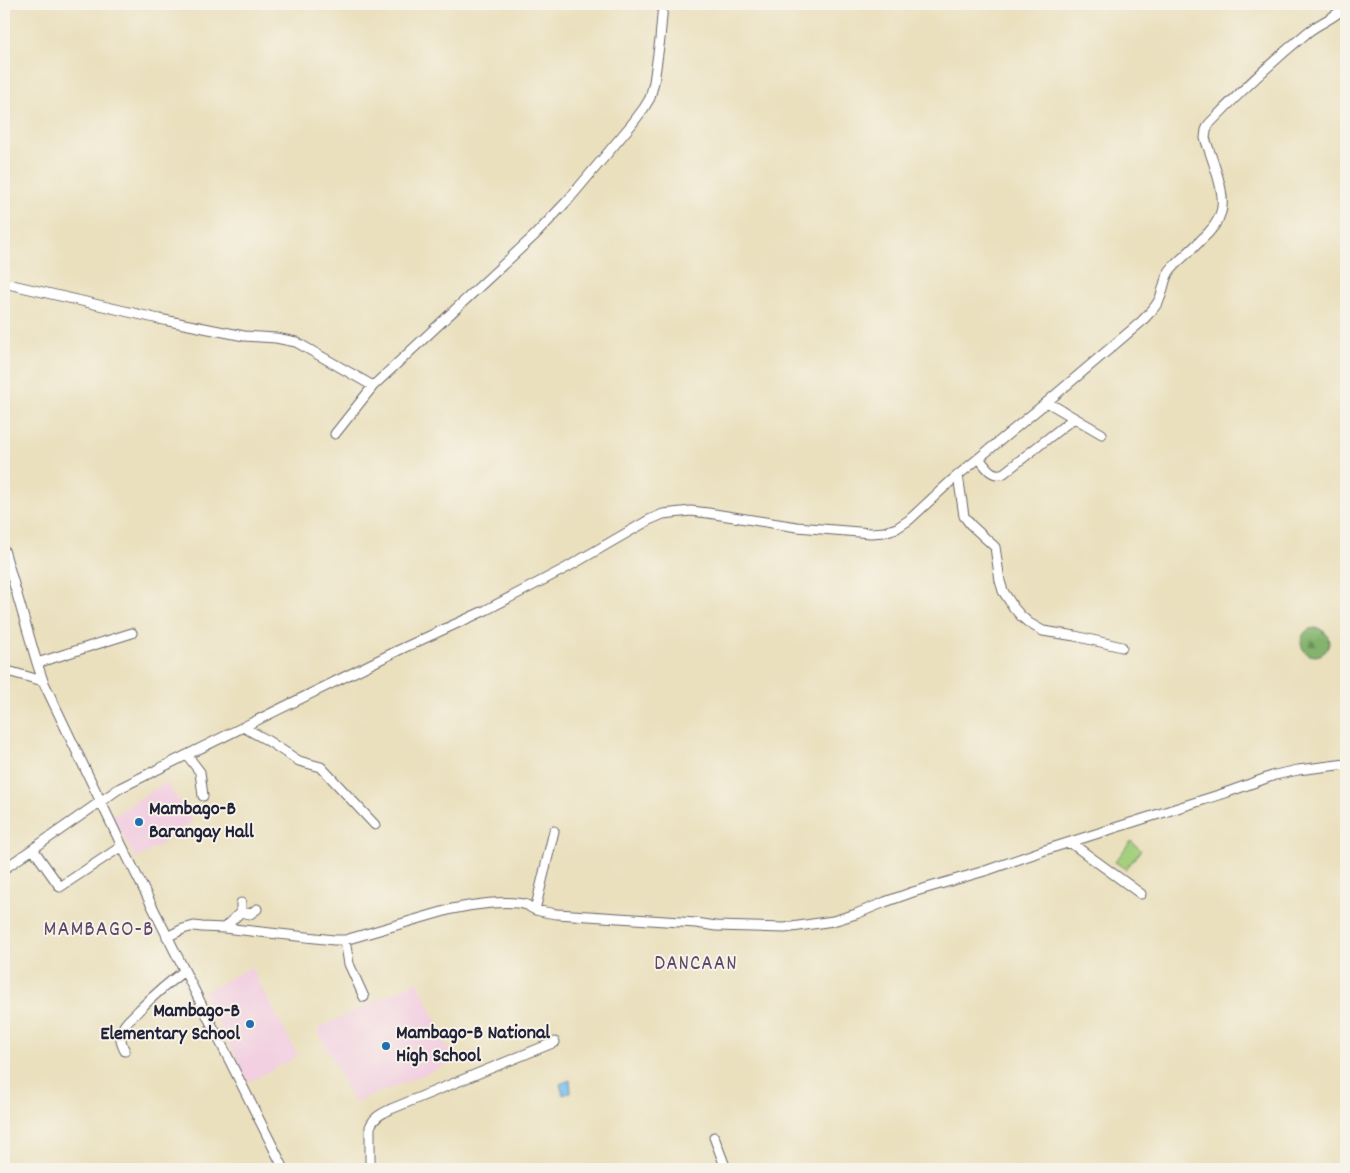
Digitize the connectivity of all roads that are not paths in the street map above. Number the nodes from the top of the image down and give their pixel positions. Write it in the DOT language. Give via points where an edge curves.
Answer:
graph roads {
  1 [pos="663,4"];
  2 [pos="1346,6"];
  3 [pos="4,283"];
  4 [pos="373,386"];
  5 [pos="1047,402"];
  6 [pos="1074,418"];
  7 [pos="334,434"];
  8 [pos="1102,434"];
  9 [pos="979,458"];
  10 [pos="958,475"];
  11 [pos="4,550"];
  12 [pos="132,633"];
  13 [pos="1122,647"];
  14 [pos="37,663"];
  15 [pos="4,670"];
  16 [pos="44,681"];
  17 [pos="243,727"];
  18 [pos="187,755"];
  19 [pos="1346,764"];
  20 [pos="203,796"];
  21 [pos="100,801"];
  22 [pos="374,820"];
  23 [pos="554,830"];
  24 [pos="1071,843"];
  25 [pos="122,846"];
  26 [pos="33,849"];
  27 [pos="4,869"];
  28 [pos="1141,894"];
  29 [pos="257,909"];
  30 [pos="535,910"];
  31 [pos="224,928"];
  32 [pos="167,937"];
  33 [pos="345,940"];
  34 [pos="184,971"];
  35 [pos="364,997"];
  36 [pos="555,1042"];
  37 [pos="125,1051"];
  38 [pos="714,1137"];
  39 [pos="284,1169"];
  40 [pos="370,1169"];
  41 [pos="726,1169"];
  1 -- 4 [label="street" via="654,82 647,103 632,124 535,235"];
  2 -- 5 [label="street" via="1303,37 1209,124 1205,138 1222,200 1218,221 1169,271 1160,299 1141,322"];
  3 -- 4 [label="street" via="167,321 296,342"];
  4 -- 7 [label="street"];
  5 -- 6 [label="street"];
  5 -- 9 [label="street"];
  6 -- 8 [label="street"];
  6 -- 9 [label="street" via="1000,475 989,471"];
  9 -- 10 [label="street"];
  10 -- 13 [label="street" via="964,516 995,547 1003,591 1021,616 1043,631"];
  10 -- 17 [label="street" via="909,520 884,532 797,528 691,511 663,514 486,610"];
  11 -- 14 [label="street"];
  12 -- 14 [label="street"];
  14 -- 16 [label="street"];
  15 -- 16 [label="street"];
  16 -- 21 [label="street"];
  17 -- 18 [label="street"];
  17 -- 22 [label="street" via="299,761 321,767"];
  18 -- 20 [label="street" via="201,775"];
  18 -- 21 [label="street"];
  19 -- 24 [label="street" via="1285,772"];
  21 -- 25 [label="street"];
  21 -- 26 [label="street"];
  23 -- 30 [label="street"];
  24 -- 28 [label="street"];
  24 -- 30 [label="street" via="913,892 833,921 786,928 716,926"];
  25 -- 26 [label="street" via="60,887"];
  25 -- 32 [label="street"];
  26 -- 27 [label="street"];
  29 -- 31 [label="street" via="250,914 241,907"];
  30 -- 33 [label="street" via="527,905 512,904 468,906"];
  31 -- 32 [label="street" via="194,926"];
  31 -- 33 [label="street"];
  32 -- 34 [label="street"];
  33 -- 35 [label="street" via="349,964"];
  34 -- 37 [label="street" via="124,1026 121,1040"];
  34 -- 39 [label="street"];
  36 -- 40 [label="street" via="377,1116 370,1127"];
  38 -- 41 [label="street"];
}
